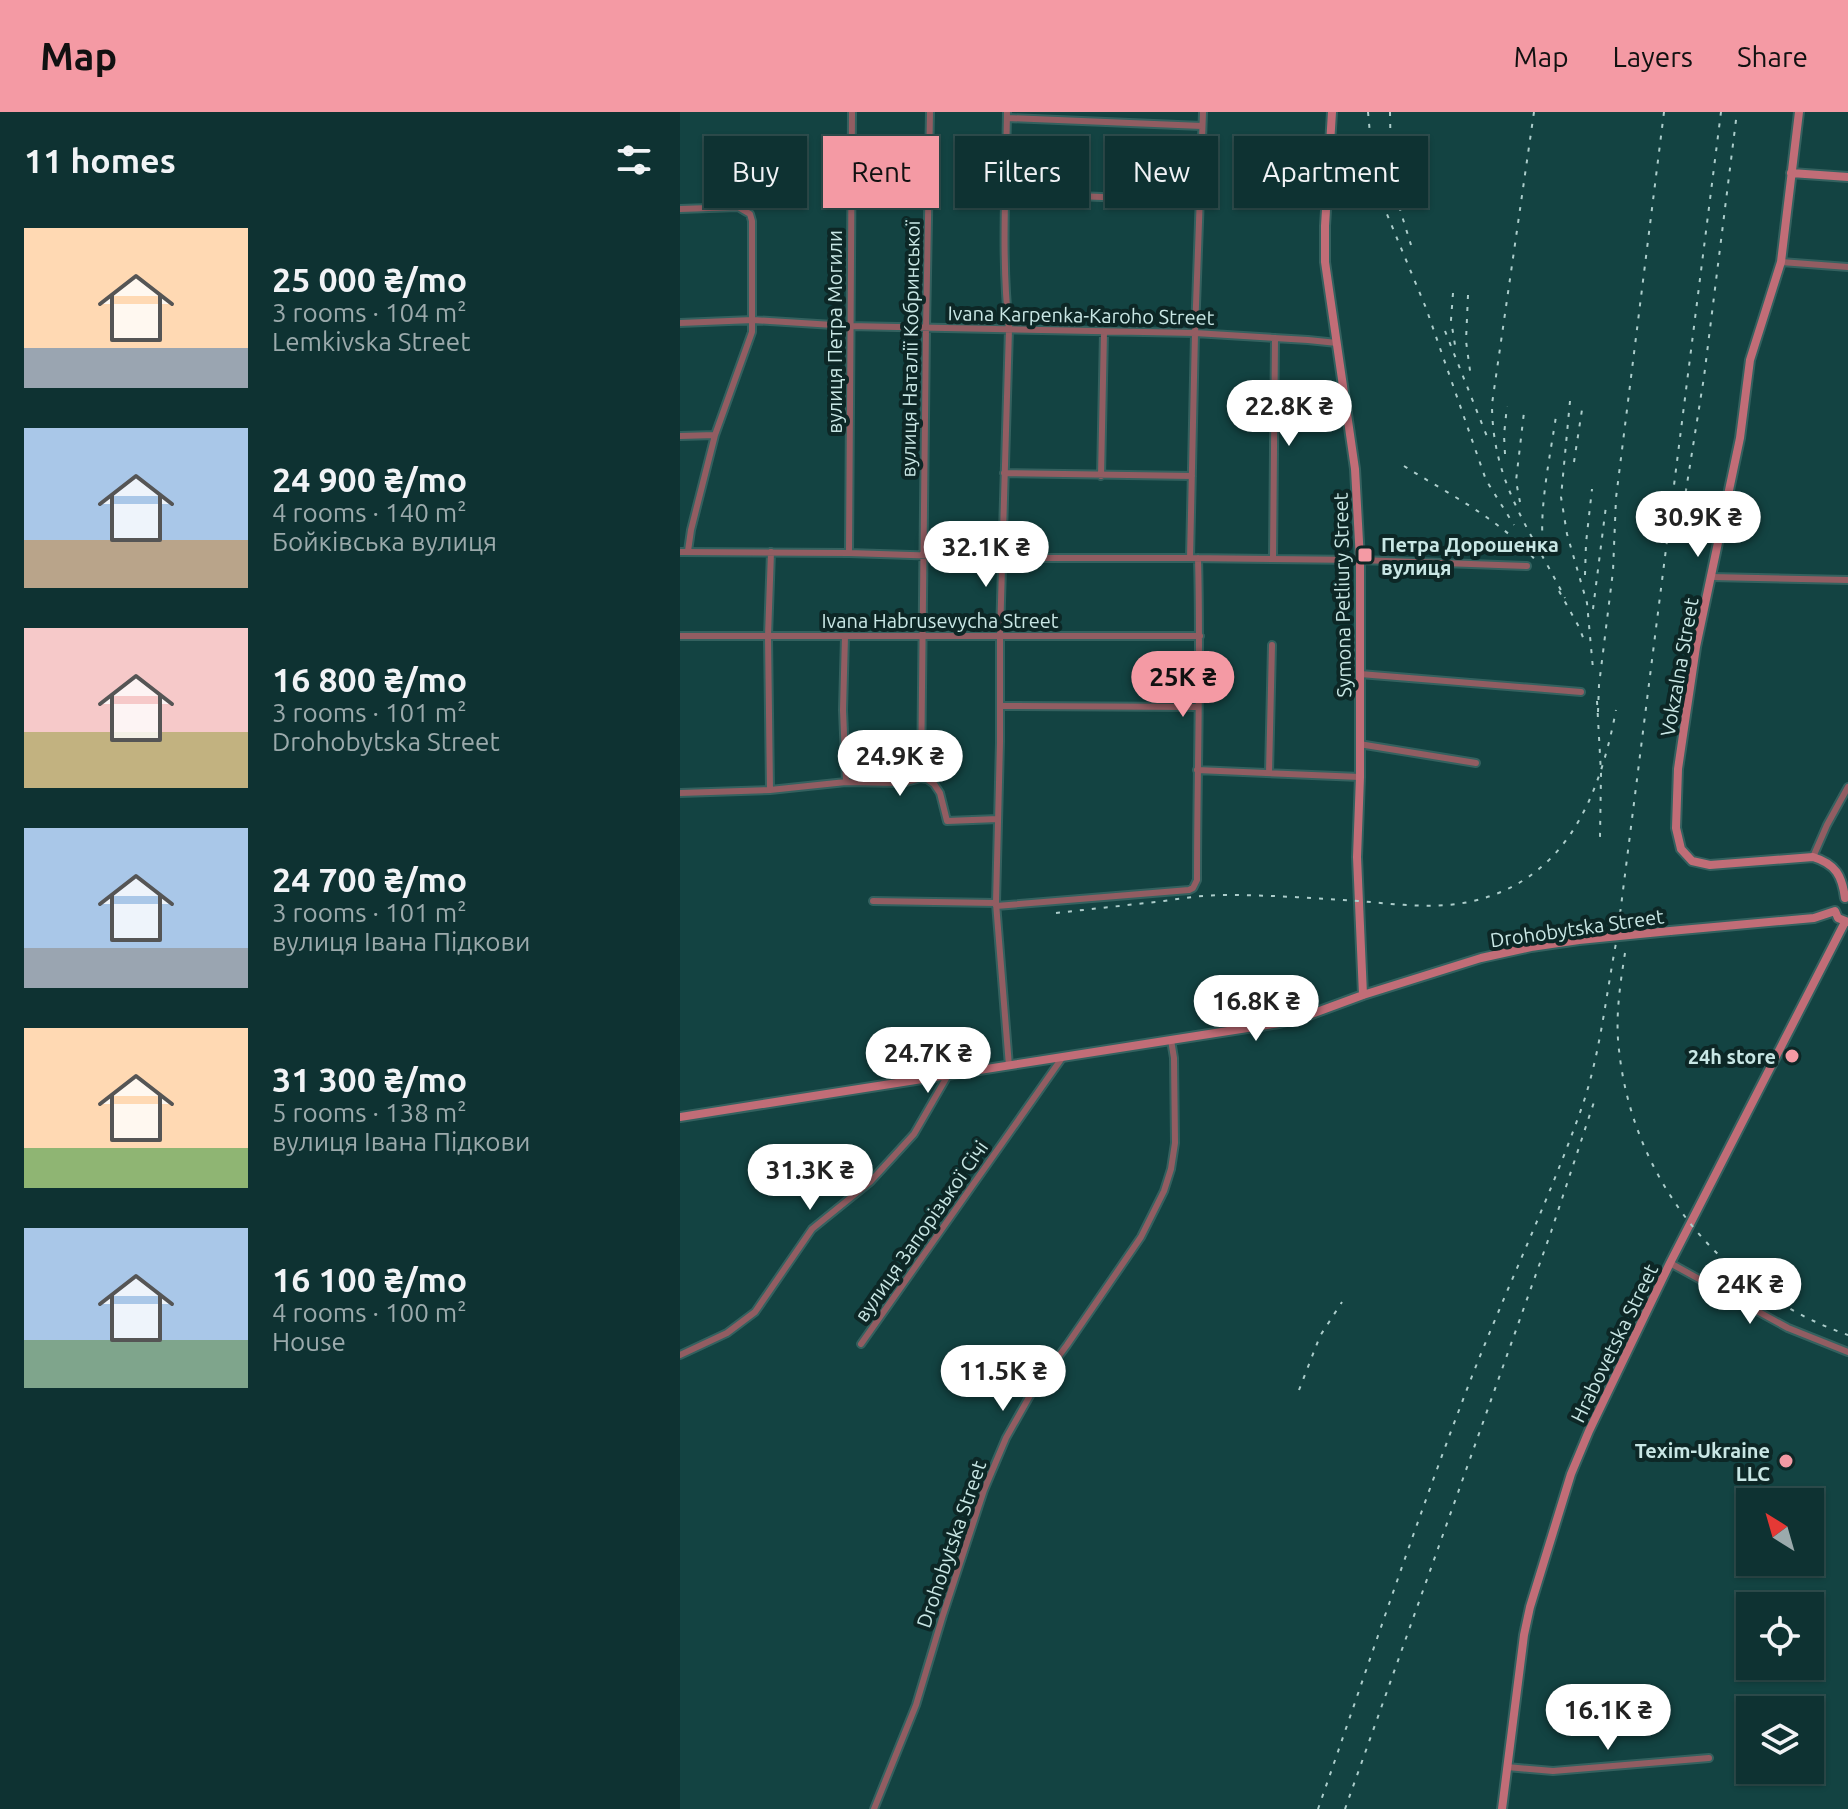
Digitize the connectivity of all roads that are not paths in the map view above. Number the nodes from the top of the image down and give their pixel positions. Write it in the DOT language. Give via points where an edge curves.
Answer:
graph roads {
  1 [pos="852,112"];
  2 [pos="930,112"];
  3 [pos="1203,112"];
  4 [pos="1332,112"];
  5 [pos="1799,112"];
  6 [pos="1007,115"];
  7 [pos="1202,126"];
  8 [pos="1006,136"];
  9 [pos="1202,136"];
  10 [pos="1791,173"];
  11 [pos="1848,177"];
  12 [pos="1004,208"];
  13 [pos="1200,208"];
  14 [pos="680,209"];
  15 [pos="1781,262"];
  16 [pos="1848,267"];
  17 [pos="753,320"];
  18 [pos="680,323"];
  19 [pos="849,326"];
  20 [pos="926,328"];
  21 [pos="1009,329"];
  22 [pos="1104,332"];
  23 [pos="1195,333"];
  24 [pos="1275,338"];
  25 [pos="1337,343"];
  26 [pos="715,435"];
  27 [pos="680,436"];
  28 [pos="1004,473"];
  29 [pos="1101,476"];
  30 [pos="1192,476"];
  31 [pos="684,552"];
  32 [pos="771,552"];
  33 [pos="849,553"];
  34 [pos="923,555"];
  35 [pos="1002,558"];
  36 [pos="1190,558"];
  37 [pos="1198,558"];
  38 [pos="1273,559"];
  39 [pos="1360,560"];
  40 [pos="1527,566"];
  41 [pos="1711,577"];
  42 [pos="1848,580"];
  43 [pos="1000,635"];
  44 [pos="680,636"];
  45 [pos="768,636"];
  46 [pos="845,636"];
  47 [pos="1200,636"];
  48 [pos="923,637"];
  49 [pos="1272,645"];
  50 [pos="1360,674"];
  51 [pos="1581,692"];
  52 [pos="1000,706"];
  53 [pos="1198,707"];
  54 [pos="1359,744"];
  55 [pos="1476,763"];
  56 [pos="1197,770"];
  57 [pos="1269,773"];
  58 [pos="1360,777"];
  59 [pos="921,778"];
  60 [pos="846,782"];
  61 [pos="1848,787"];
  62 [pos="770,790"];
  63 [pos="680,793"];
  64 [pos="998,819"];
  65 [pos="1813,857"];
  66 [pos="1847,898"];
  67 [pos="873,901"];
  68 [pos="996,905"];
  69 [pos="1835,911"];
  70 [pos="1847,922"];
  71 [pos="1363,995"];
  72 [pos="1171,1040"];
  73 [pos="1062,1058"];
  74 [pos="1009,1066"];
  75 [pos="948,1075"];
  76 [pos="680,1117"];
  77 [pos="1670,1263"];
  78 [pos="861,1344"];
  79 [pos="1848,1352"];
  80 [pos="680,1355"];
  81 [pos="1709,1758"];
  82 [pos="1507,1767"];
  83 [pos="874,1809"];
  84 [pos="1502,1809"];
  1 -- 19 [label="street, вулиця Петра Могили"];
  2 -- 20 [label="street, вулиця Наталії Кобринської"];
  3 -- 7 [label="street"];
  4 -- 25 [label="main road, Symona Petliury Street" via="1325,262"];
  5 -- 10 [label="main road, Vokzalna Street"];
  6 -- 7 [label="street"];
  6 -- 8 [label="street"];
  7 -- 9 [label="street"];
  10 -- 11 [label="main road"];
  10 -- 15 [label="main road, Vokzalna Street"];
  12 -- 21 [label="street"];
  13 -- 23 [label="street"];
  14 -- 17 [label="street" via="738,207 750,214"];
  15 -- 16 [label="street"];
  15 -- 41 [label="main road, Vokzalna Street" via="1750,360"];
  17 -- 18 [label="street, Ivana Karpenka-Karoho Street"];
  17 -- 19 [label="street, Ivana Karpenka-Karoho Street"];
  17 -- 26 [label="street"];
  19 -- 20 [label="street, Ivana Karpenka-Karoho Street"];
  19 -- 33 [label="street, вулиця Петра Могили"];
  20 -- 21 [label="street, Ivana Karpenka-Karoho Street"];
  20 -- 34 [label="street, вулиця Наталії Кобринської"];
  21 -- 22 [label="street, Ivana Karpenka-Karoho Street"];
  21 -- 28 [label="street"];
  22 -- 23 [label="street, Ivana Karpenka-Karoho Street"];
  22 -- 29 [label="street"];
  23 -- 24 [label="street, Ivana Karpenka-Karoho Street"];
  23 -- 30 [label="street"];
  24 -- 25 [label="street, Ivana Karpenka-Karoho Street"];
  24 -- 38 [label="street"];
  25 -- 39 [label="main road, Symona Petliury Street" via="1355,469"];
  26 -- 27 [label="street"];
  26 -- 31 [label="street"];
  28 -- 29 [label="street"];
  28 -- 35 [label="street"];
  29 -- 30 [label="street"];
  30 -- 36 [label="street"];
  31 -- 32 [label="street"];
  32 -- 33 [label="street"];
  32 -- 45 [label="street"];
  33 -- 34 [label="street"];
  34 -- 35 [label="street"];
  34 -- 48 [label="street, вулиця Наталії Кобринської"];
  35 -- 36 [label="street"];
  35 -- 43 [label="street"];
  36 -- 37 [label="street"];
  37 -- 38 [label="street"];
  37 -- 47 [label="street"];
  38 -- 39 [label="street"];
  39 -- 40 [label="street"];
  39 -- 50 [label="main road, Symona Petliury Street"];
  41 -- 42 [label="street"];
  41 -- 65 [label="main road, Vokzalna Street" via="1678,769 1676,828 1681,849 1692,861 1710,865"];
  43 -- 47 [label="street, Ivana Habrusevycha Street"];
  43 -- 48 [label="street, Ivana Habrusevycha Street"];
  43 -- 52 [label="street"];
  44 -- 45 [label="street, Ivana Habrusevycha Street"];
  45 -- 46 [label="street, Ivana Habrusevycha Street"];
  45 -- 62 [label="street"];
  46 -- 48 [label="street, Ivana Habrusevycha Street"];
  46 -- 60 [label="street"];
  47 -- 53 [label="street"];
  48 -- 59 [label="street, вулиця Наталії Кобринської"];
  49 -- 57 [label="street"];
  50 -- 51 [label="street"];
  50 -- 54 [label="main road, Symona Petliury Street"];
  52 -- 53 [label="street"];
  52 -- 64 [label="street"];
  53 -- 56 [label="street"];
  54 -- 55 [label="street"];
  54 -- 58 [label="main road, Symona Petliury Street"];
  56 -- 57 [label="street"];
  56 -- 68 [label="street" via="1193,888"];
  57 -- 58 [label="street"];
  58 -- 71 [label="main road, Symona Petliury Street" via="1357,857"];
  59 -- 60 [label="street"];
  59 -- 64 [label="street" via="940,793 947,821"];
  60 -- 62 [label="street"];
  61 -- 65 [label="street"];
  62 -- 63 [label="street"];
  64 -- 68 [label="street"];
  65 -- 66 [label="main road" via="1835,869"];
  66 -- 69 [label="main road"];
  67 -- 68 [label="street"];
  68 -- 74 [label="street"];
  69 -- 70 [label="main road"];
  69 -- 71 [label="main road, Drohobytska Street, bridge" via="1814,918 1506,951"];
  70 -- 77 [label="main road, Hrabovetska Street"];
  71 -- 72 [label="main road, Drohobytska Street" via="1279,1023"];
  72 -- 73 [label="main road, Drohobytska Street"];
  72 -- 83 [label="street, Drohobytska Street" via="1175,1143 1164,1191 1141,1237 1032,1392 1006,1438 984,1490 916,1705"];
  73 -- 74 [label="main road, Drohobytska Street"];
  73 -- 78 [label="street, вулиця Запорізької Січі"];
  74 -- 75 [label="main road, Drohobytska Street"];
  75 -- 76 [label="main road, Drohobytska Street"];
  75 -- 80 [label="street" via="914,1134 870,1182 812,1229 755,1312 727,1333"];
  77 -- 79 [label="street" via="1788,1328"];
  77 -- 82 [label="main road, Hrabovetska Street" via="1571,1474 1530,1607"];
  81 -- 82 [label="street" via="1553,1771"];
  82 -- 84 [label="main road, Hrabovetska Street"];
}
